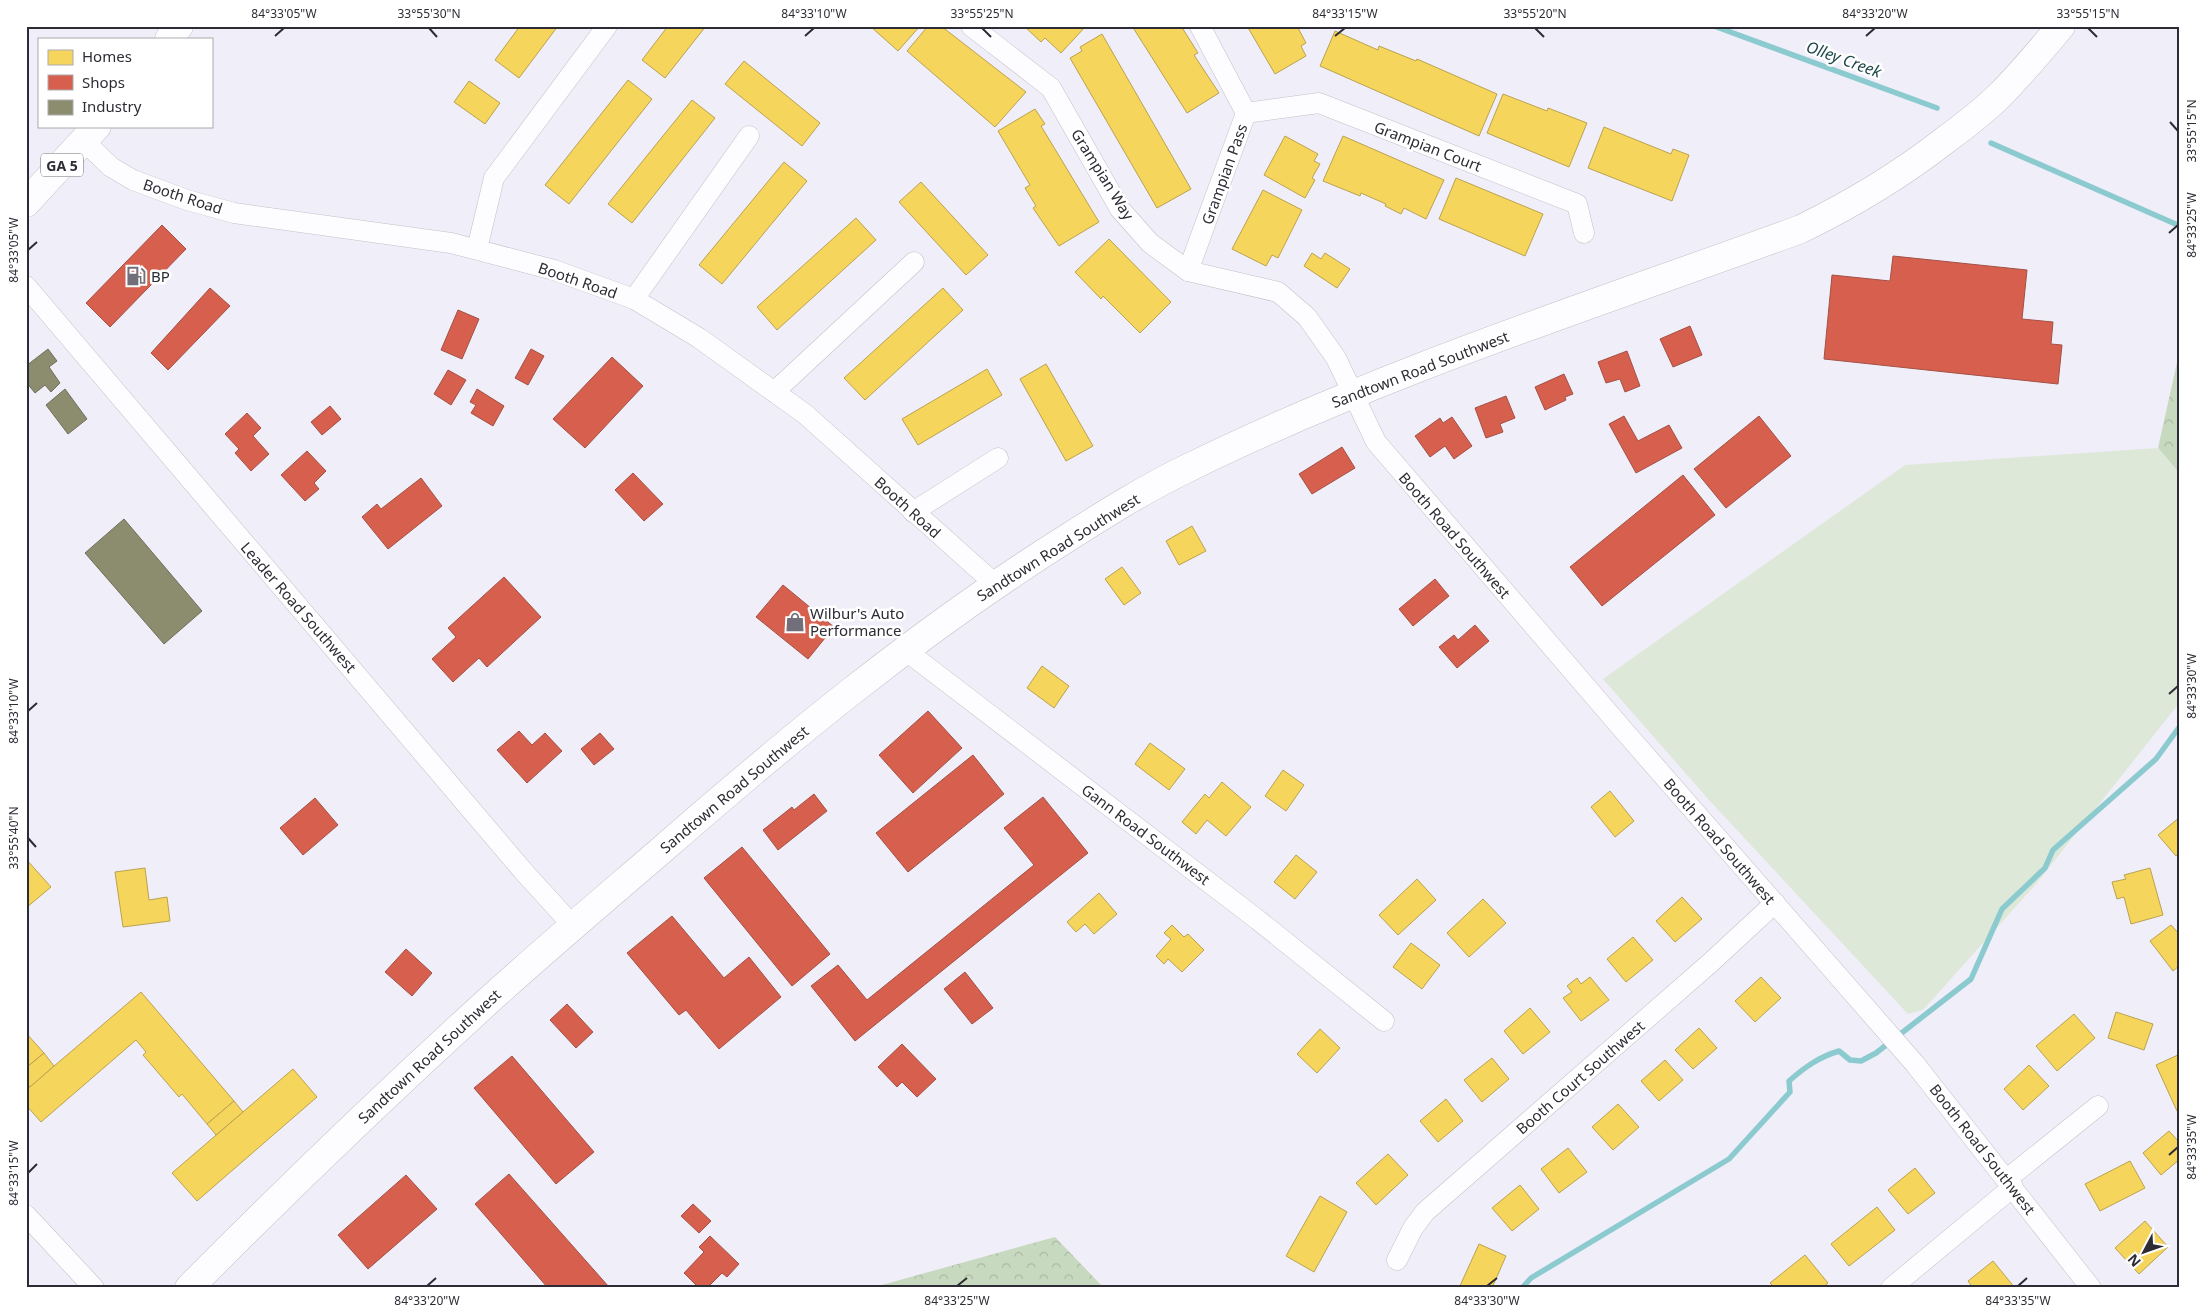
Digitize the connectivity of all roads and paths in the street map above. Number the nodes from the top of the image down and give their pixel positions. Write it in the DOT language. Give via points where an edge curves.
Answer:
graph roads {
  1 [pos="179,26"];
  2 [pos="607,26"];
  3 [pos="972,26"];
  4 [pos="1200,26"];
  5 [pos="2061,26"];
  6 [pos="170,38"];
  7 [pos="1246,113"];
  8 [pos="90,133"];
  9 [pos="749,136"];
  10 [pos="26,204"];
  11 [pos="1584,233"];
  12 [pos="477,249"];
  13 [pos="914,262"];
  14 [pos="1188,271"];
  15 [pos="26,286"];
  16 [pos="634,299"];
  17 [pos="774,392"];
  18 [pos="1352,394"];
  19 [pos="998,458"];
  20 [pos="912,512"];
  21 [pos="995,584"];
  22 [pos="906,650"];
  23 [pos="1775,903"];
  24 [pos="574,926"];
  25 [pos="1384,1021"];
  26 [pos="2098,1106"];
  27 [pos="2010,1183"];
  28 [pos="26,1215"];
  29 [pos="1397,1260"];
  30 [pos="94,1288"];
  31 [pos="189,1288"];
  32 [pos="1891,1288"];
  33 [pos="2091,1288"];
  1 -- 6 [label="street"];
  2 -- 12 [label="street" via="494,178"];
  3 -- 14 [label="street, Grampian Way" via="1051,88 1120,209 1150,243"];
  4 -- 7 [label="street, Grampian Pass"];
  5 -- 18 [label="street, Sandtown Road Southwest" via="2028,66 1970,122 1893,179 1839,211 1801,230 1532,325"];
  7 -- 11 [label="street, Grampian Court" via="1320,103 1577,204"];
  7 -- 14 [label="street, Grampian Pass"];
  8 -- 10 [label="street, GA 5"];
  8 -- 12 [label="street, Booth Road" via="111,167 133,180 186,200 234,213 451,242"];
  9 -- 16 [label="street"];
  12 -- 16 [label="street, Booth Road" via="554,270"];
  13 -- 17 [label="street"];
  14 -- 18 [label="street, Grampian Way" via="1278,292 1307,317 1336,358"];
  15 -- 24 [label="street, Leader Road Southwest" via="524,872"];
  16 -- 17 [label="street, Booth Road" via="699,338"];
  17 -- 20 [label="street, Booth Road" via="805,414"];
  18 -- 21 [label="street, Sandtown Road Southwest" via="1186,469"];
  18 -- 23 [label="street, Booth Road Southwest" via="1376,442"];
  19 -- 20 [label="street"];
  20 -- 21 [label="street, Booth Road"];
  21 -- 22 [label="street, Sandtown Road Southwest"];
  22 -- 24 [label="street, Sandtown Road Southwest" via="756,768"];
  22 -- 25 [label="street, Gann Road Southwest" via="1258,920"];
  23 -- 27 [label="street, Booth Road Southwest" via="1915,1064"];
  23 -- 29 [label="street, Booth Court Southwest" via="1425,1212"];
  24 -- 31 [label="street, Sandtown Road Southwest" via="391,1090"];
  26 -- 27 [label="street"];
  27 -- 32 [label="street"];
  27 -- 33 [label="street, Booth Road Southwest"];
  28 -- 30 [label="street"];
}
